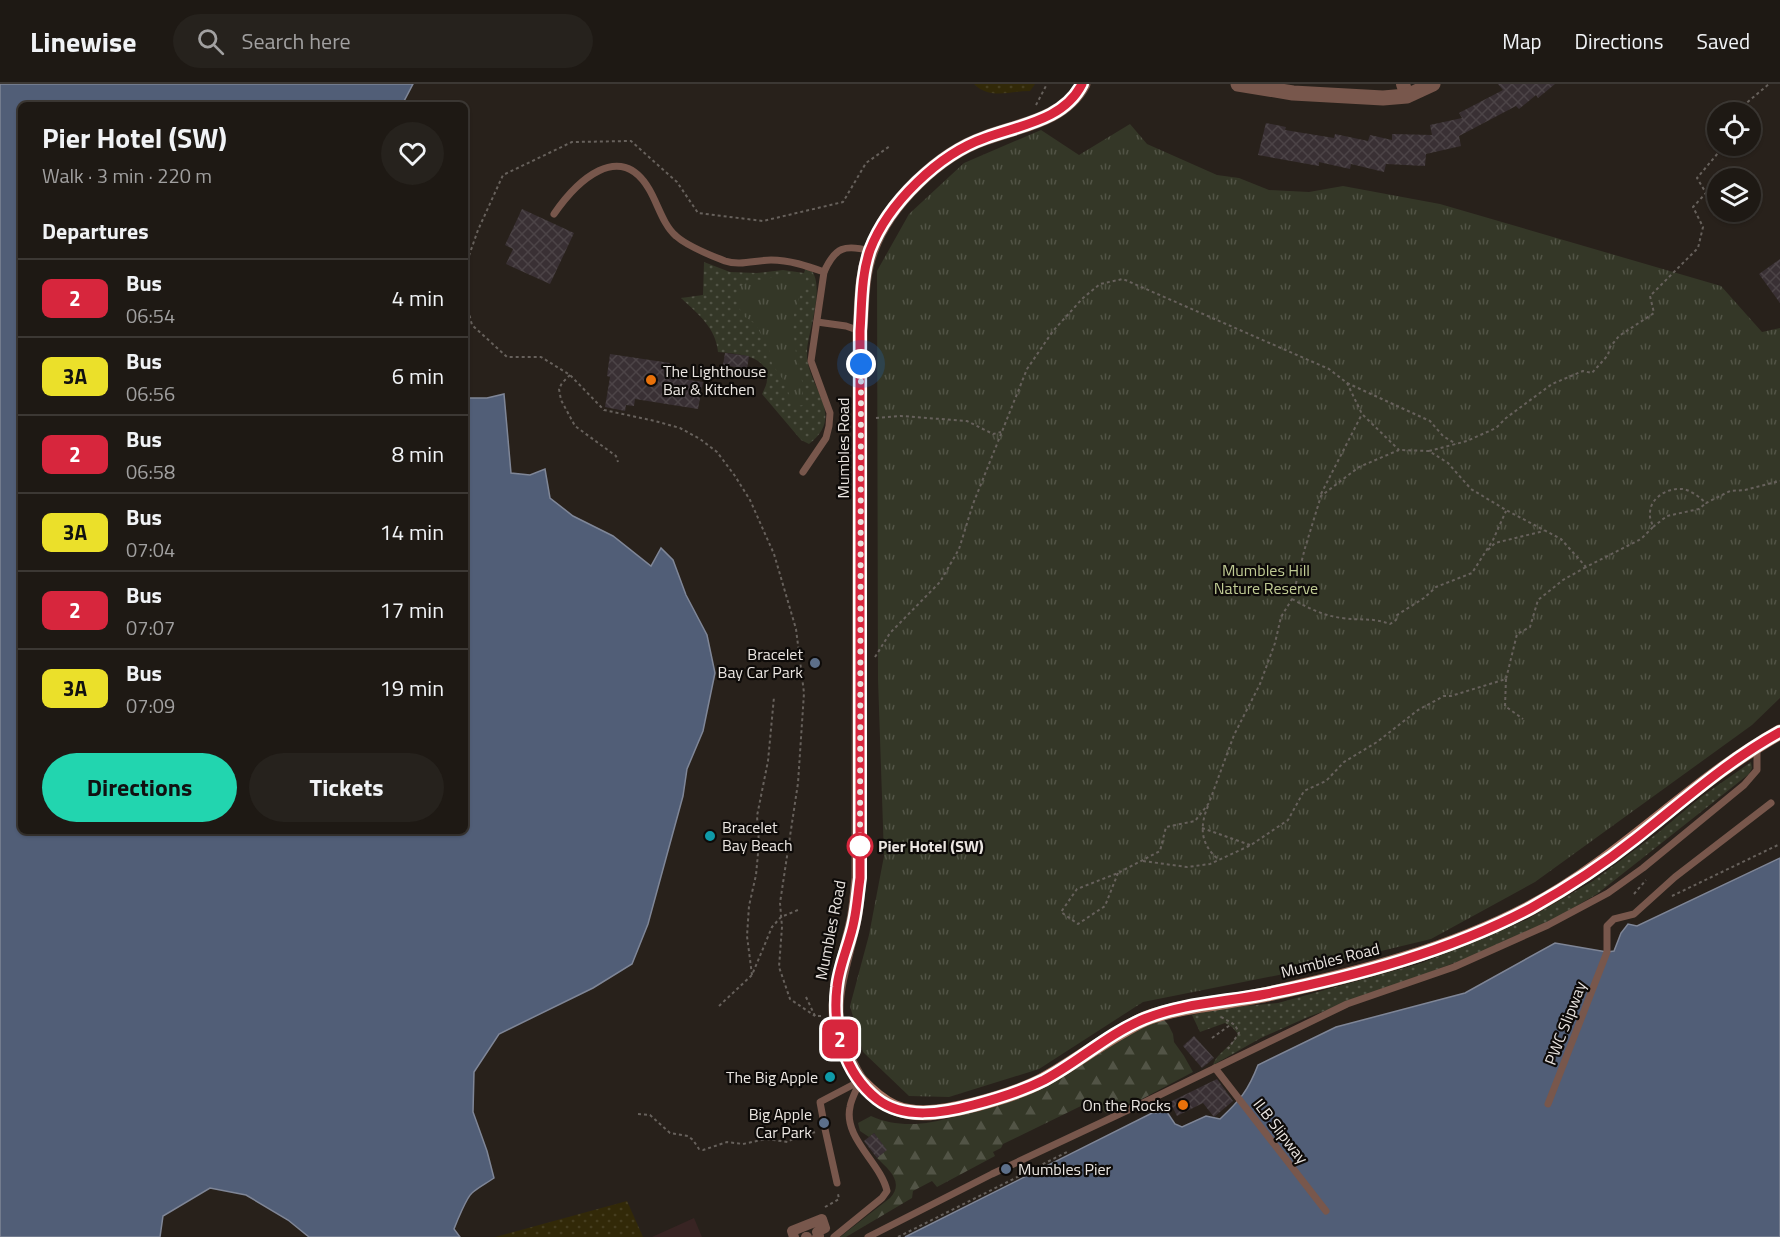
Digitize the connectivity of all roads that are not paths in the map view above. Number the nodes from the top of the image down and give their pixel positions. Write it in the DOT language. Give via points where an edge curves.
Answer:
graph roads {
  1 [pos="1083,84"];
  2 [pos="1238,84"];
  3 [pos="1433,84"];
  4 [pos="1405,90"];
  5 [pos="554,214"];
  6 [pos="870,250"];
  7 [pos="824,272"];
  8 [pos="817,322"];
  9 [pos="860,331"];
  10 [pos="803,472"];
  11 [pos="1780,732"];
  12 [pos="1757,747"];
  13 [pos="1771,803"];
  14 [pos="1215,1068"];
  15 [pos="860,1081"];
  16 [pos="1548,1104"];
  17 [pos="837,1183"];
  18 [pos="1326,1211"];
  19 [pos="795,1237"];
  20 [pos="817,1237"];
  21 [pos="834,1237"];
  22 [pos="868,1237"];
  1 -- 6 [label="street, Mumbles Road" via="1073,99 1052,115 983,138 936,166 894,210"];
  2 -- 4 [label="street" via="1293,93 1383,98"];
  3 -- 4 [label="street"];
  5 -- 7 [label="lane" via="591,175 625,165 641,176 668,228 677,237 727,262 796,262"];
  6 -- 7 [label="lane" via="840,249"];
  6 -- 9 [label="street, Mumbles Road"];
  7 -- 8 [label="lane"];
  8 -- 9 [label="lane"];
  8 -- 10 [label="lane" via="811,362 830,413 829,426 826,438"];
  9 -- 15 [label="street, Mumbles Road" via="860,878 854,922 837,985 836,1015 843,1050"];
  11 -- 12 [label="main road, Mumbles Road"];
  12 -- 14 [label="lane" via="1757,770 1744,785 1608,893 1489,952 1347,1004"];
  12 -- 15 [label="main road, Mumbles Road" via="1712,777 1632,842 1572,882 1534,906 1446,947 1266,994 1144,1019 1044,1080 951,1110 902,1110 878,1099"];
  13 -- 16 [label="lane, PWC Slipway" via="1634,914 1614,919 1607,926 1607,952"];
  14 -- 18 [label="lane, ILB Slipway"];
  14 -- 22 [label="lane"];
  15 -- 17 [label="lane" via="820,1102"];
  15 -- 21 [label="lane" via="849,1109 853,1132 887,1191"];
  19 -- 20 [label="street" via="792,1232 822,1219 825,1228 817,1232"];
}
